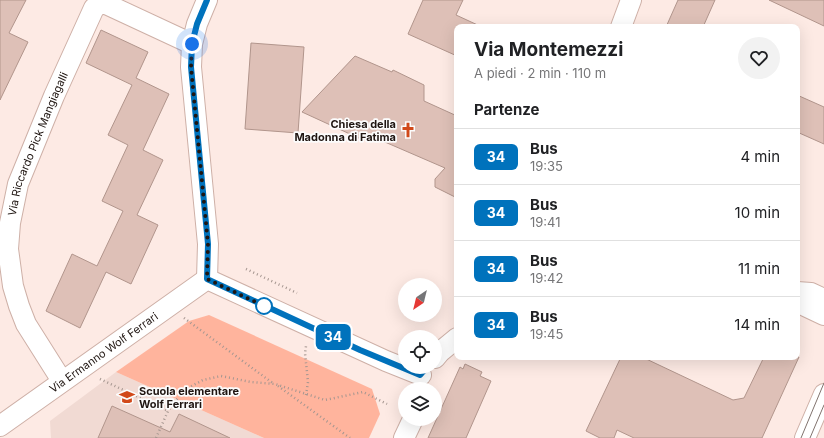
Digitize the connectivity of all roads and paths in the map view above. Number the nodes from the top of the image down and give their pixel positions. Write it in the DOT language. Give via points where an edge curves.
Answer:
graph roads {
  1 [pos="207,0"];
  2 [pos="631,0"];
  3 [pos="622,24"];
  4 [pos="192,44"];
  5 [pos="246,269"];
  6 [pos="207,279"];
  7 [pos="800,292"];
  8 [pos="297,293"];
  9 [pos="824,299"];
  10 [pos="800,301"];
  11 [pos="168,306"];
  12 [pos="824,315"];
  13 [pos="310,327"];
  14 [pos="454,340"];
  15 [pos="442,350"];
  16 [pos="422,377"];
  17 [pos="100,379"];
  18 [pos="62,381"];
  19 [pos="275,384"];
  20 [pos="306,395"];
  21 [pos="823,396"];
  22 [pos="387,404"];
  23 [pos="168,411"];
  24 [pos="0,426"];
  25 [pos="410,426"];
  26 [pos="156,438"];
  27 [pos="350,438"];
  28 [pos="404,438"];
  29 [pos="805,438"];
  1 -- 4 [label="street"];
  2 -- 3 [label="street"];
  4 -- 6 [label="street" via="191,67 208,244"];
  4 -- 18 [label="street, Via Riccardo Pick Mangiagalli" via="106,4 94,8 18,184 8,249 13,286 26,324"];
  5 -- 8 [label="path"];
  6 -- 11 [label="street, Via Ermanno Wolf Ferrari"];
  6 -- 13 [label="street"];
  7 -- 9 [label="street" via="811,293"];
  10 -- 12 [label="street"];
  11 -- 18 [label="street, Via Ermanno Wolf Ferrari"];
  11 -- 19 [label="path"];
  13 -- 16 [label="street"];
  13 -- 20 [label="path" via="305,353 308,382"];
  14 -- 15 [label="street"];
  17 -- 23 [label="path"];
  18 -- 24 [label="street, Via Ermanno Wolf Ferrari"];
  19 -- 20 [label="path"];
  19 -- 23 [label="path" via="221,376 203,380 184,390"];
  19 -- 27 [label="path"];
  20 -- 22 [label="path" via="325,400 363,392"];
  21 -- 29 [label="street"];
  23 -- 26 [label="path"];
  25 -- 28 [label="street"];
}
